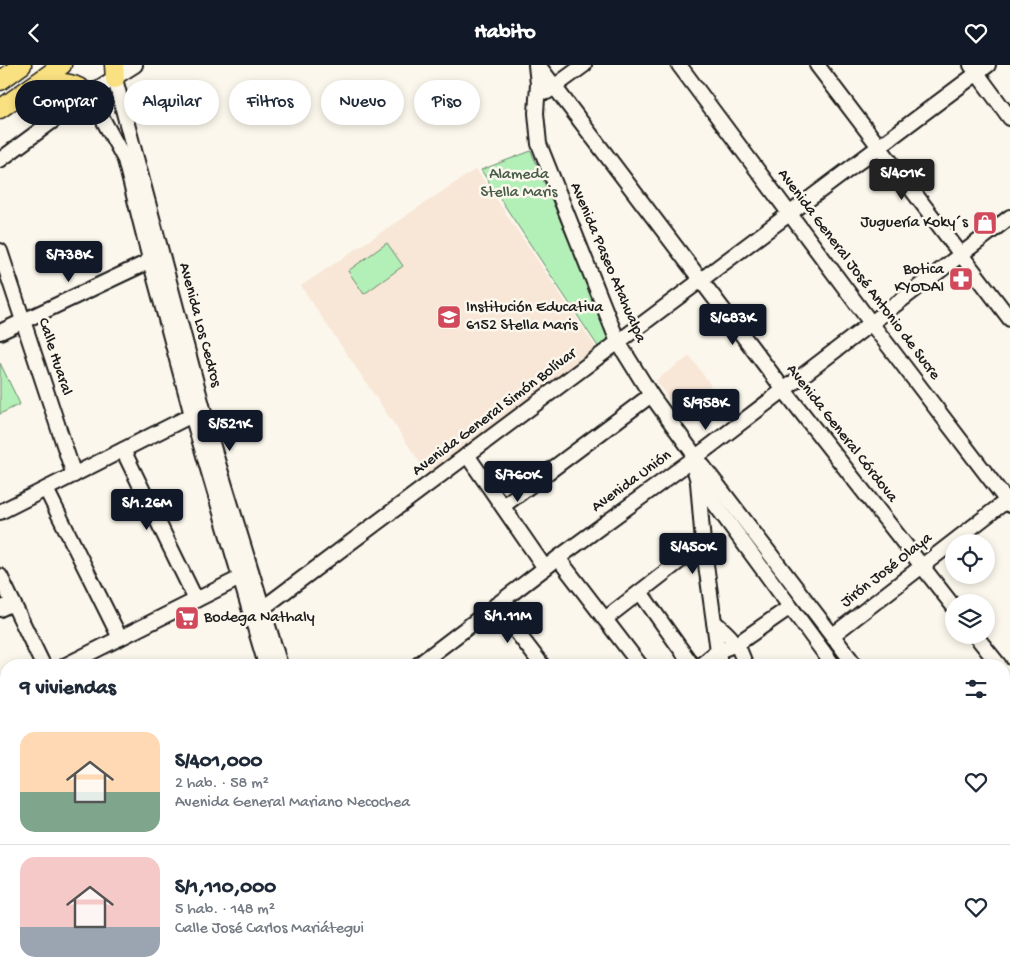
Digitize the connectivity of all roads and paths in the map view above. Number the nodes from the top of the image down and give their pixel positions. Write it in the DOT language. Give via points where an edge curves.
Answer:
graph roads {
  1 [pos="22,65"];
  2 [pos="62,65"];
  3 [pos="135,65"];
  4 [pos="537,65"];
  5 [pos="584,65"];
  6 [pos="678,65"];
  7 [pos="816,65"];
  8 [pos="978,68"];
  9 [pos="115,72"];
  10 [pos="42,80"];
  11 [pos="0,81"];
  12 [pos="555,87"];
  13 [pos="538,97"];
  14 [pos="15,98"];
  15 [pos="123,105"];
  16 [pos="0,108"];
  17 [pos="114,110"];
  18 [pos="1010,118"];
  19 [pos="47,125"];
  20 [pos="107,125"];
  21 [pos="878,147"];
  22 [pos="0,160"];
  23 [pos="790,213"];
  24 [pos="1010,217"];
  25 [pos="0,251"];
  26 [pos="961,254"];
  27 [pos="150,261"];
  28 [pos="702,279"];
  29 [pos="1010,319"];
  30 [pos="24,321"];
  31 [pos="871,323"];
  32 [pos="0,331"];
  33 [pos="618,342"];
  34 [pos="784,390"];
  35 [pos="652,395"];
  36 [pos="192,415"];
  37 [pos="123,450"];
  38 [pos="468,455"];
  39 [pos="696,457"];
  40 [pos="74,475"];
  41 [pos="698,481"];
  42 [pos="46,489"];
  43 [pos="1009,501"];
  44 [pos="502,506"];
  45 [pos="0,512"];
  46 [pos="704,543"];
  47 [pos="558,558"];
  48 [pos="922,567"];
  49 [pos="545,568"];
  50 [pos="0,576"];
  51 [pos="240,578"];
  52 [pos="640,592"];
  53 [pos="945,596"];
  54 [pos="196,600"];
  55 [pos="496,605"];
  56 [pos="6,606"];
  57 [pos="790,607"];
  58 [pos="263,608"];
  59 [pos="605,619"];
  60 [pos="714,622"];
  61 [pos="832,635"];
  62 [pos="120,638"];
  63 [pos="982,644"];
  64 [pos="738,645"];
  65 [pos="719,658"];
  66 [pos="39,659"];
  67 [pos="78,659"];
  68 [pos="264,659"];
  69 [pos="278,659"];
  70 [pos="428,659"];
  71 [pos="537,659"];
  72 [pos="635,659"];
  73 [pos="688,659"];
  74 [pos="742,659"];
  75 [pos="829,659"];
  76 [pos="850,659"];
  77 [pos="994,659"];
  1 -- 11 [label="main road"];
  2 -- 10 [label="main road"];
  3 -- 9 [label="street"];
  4 -- 12 [label="street, Avenida General Córdova"];
  4 -- 13 [label="street, Avenida Paseo Atahualpa"];
  5 -- 12 [label="street"];
  6 -- 23 [label="street, Avenida General José Antonio de Sucre"];
  7 -- 21 [label="street"];
  8 -- 18 [label="street"];
  8 -- 21 [label="street, Avenida General Simón Bolívar"];
  9 -- 15 [label="street, Avenida Los Cedros"];
  12 -- 13 [label="street"];
  12 -- 28 [label="street, Avenida General Córdova"];
  13 -- 33 [label="street, Avenida Paseo Atahualpa" via="539,144"];
  14 -- 16 [label="main road"];
  15 -- 17 [label="street"];
  15 -- 58 [label="street, Avenida Los Cedros" via="214,450"];
  19 -- 22 [label="street"];
  20 -- 27 [label="street, Avenida Los Cedros" via="126,161"];
  21 -- 23 [label="street, Avenida General Simón Bolívar"];
  21 -- 26 [label="street"];
  23 -- 28 [label="street, Avenida General Simón Bolívar"];
  23 -- 31 [label="street, Avenida General José Antonio de Sucre"];
  24 -- 26 [label="street, Avenida Unión"];
  25 -- 30 [label="street, Calle Huaral"];
  26 -- 29 [label="street"];
  26 -- 31 [label="street, Avenida Unión"];
  27 -- 30 [label="street"];
  27 -- 36 [label="street, Avenida Los Cedros"];
  28 -- 33 [label="street, Avenida General Simón Bolívar"];
  28 -- 34 [label="street, Avenida General Córdova"];
  30 -- 32 [label="street"];
  30 -- 40 [label="street, Calle Huaral"];
  31 -- 34 [label="street, Avenida Unión"];
  31 -- 43 [label="street, Avenida General José Antonio de Sucre"];
  33 -- 35 [label="street, Avenida Paseo Atahualpa"];
  33 -- 38 [label="street, Avenida General Simón Bolívar"];
  34 -- 39 [label="street, Avenida Unión"];
  34 -- 48 [label="street, Avenida General Córdova"];
  35 -- 39 [label="street, Avenida Paseo Atahualpa"];
  35 -- 44 [label="street"];
  36 -- 37 [label="street"];
  36 -- 51 [label="street, Avenida Los Cedros"];
  37 -- 40 [label="street"];
  37 -- 54 [label="street"];
  38 -- 44 [label="street"];
  38 -- 58 [label="street, Avenida General Simón Bolívar"];
  39 -- 41 [label="street"];
  39 -- 47 [label="street, Avenida Unión"];
  39 -- 61 [label="street, Avenida Paseo Atahualpa"];
  40 -- 42 [label="street"];
  41 -- 46 [label="street"];
  41 -- 57 [label="street"];
  42 -- 45 [label="street"];
  42 -- 62 [label="street"];
  43 -- 48 [label="street, Jirón José Olaya"];
  44 -- 49 [label="street"];
  46 -- 52 [label="street"];
  46 -- 60 [label="street"];
  47 -- 49 [label="street, Avenida Unión"];
  47 -- 59 [label="street"];
  48 -- 53 [label="street, Avenida General Córdova"];
  48 -- 61 [label="street, Jirón José Olaya"];
  49 -- 55 [label="street, Avenida Unión"];
  50 -- 56 [label="street"];
  51 -- 54 [label="street"];
  51 -- 68 [label="street, Avenida Los Cedros"];
  52 -- 59 [label="street"];
  52 -- 73 [label="street"];
  54 -- 62 [label="street"];
  55 -- 70 [label="street, Avenida Unión"];
  55 -- 71 [label="street"];
  56 -- 66 [label="street"];
  57 -- 64 [label="street"];
  57 -- 75 [label="street"];
  58 -- 69 [label="street, Avenida Los Cedros"];
  59 -- 72 [label="street"];
  60 -- 64 [label="street"];
  60 -- 65 [label="street"];
  61 -- 76 [label="street, Avenida Paseo Atahualpa"];
  62 -- 67 [label="street"];
  63 -- 77 [label="street"];
  64 -- 65 [label="street"];
  64 -- 74 [label="street"];
}
